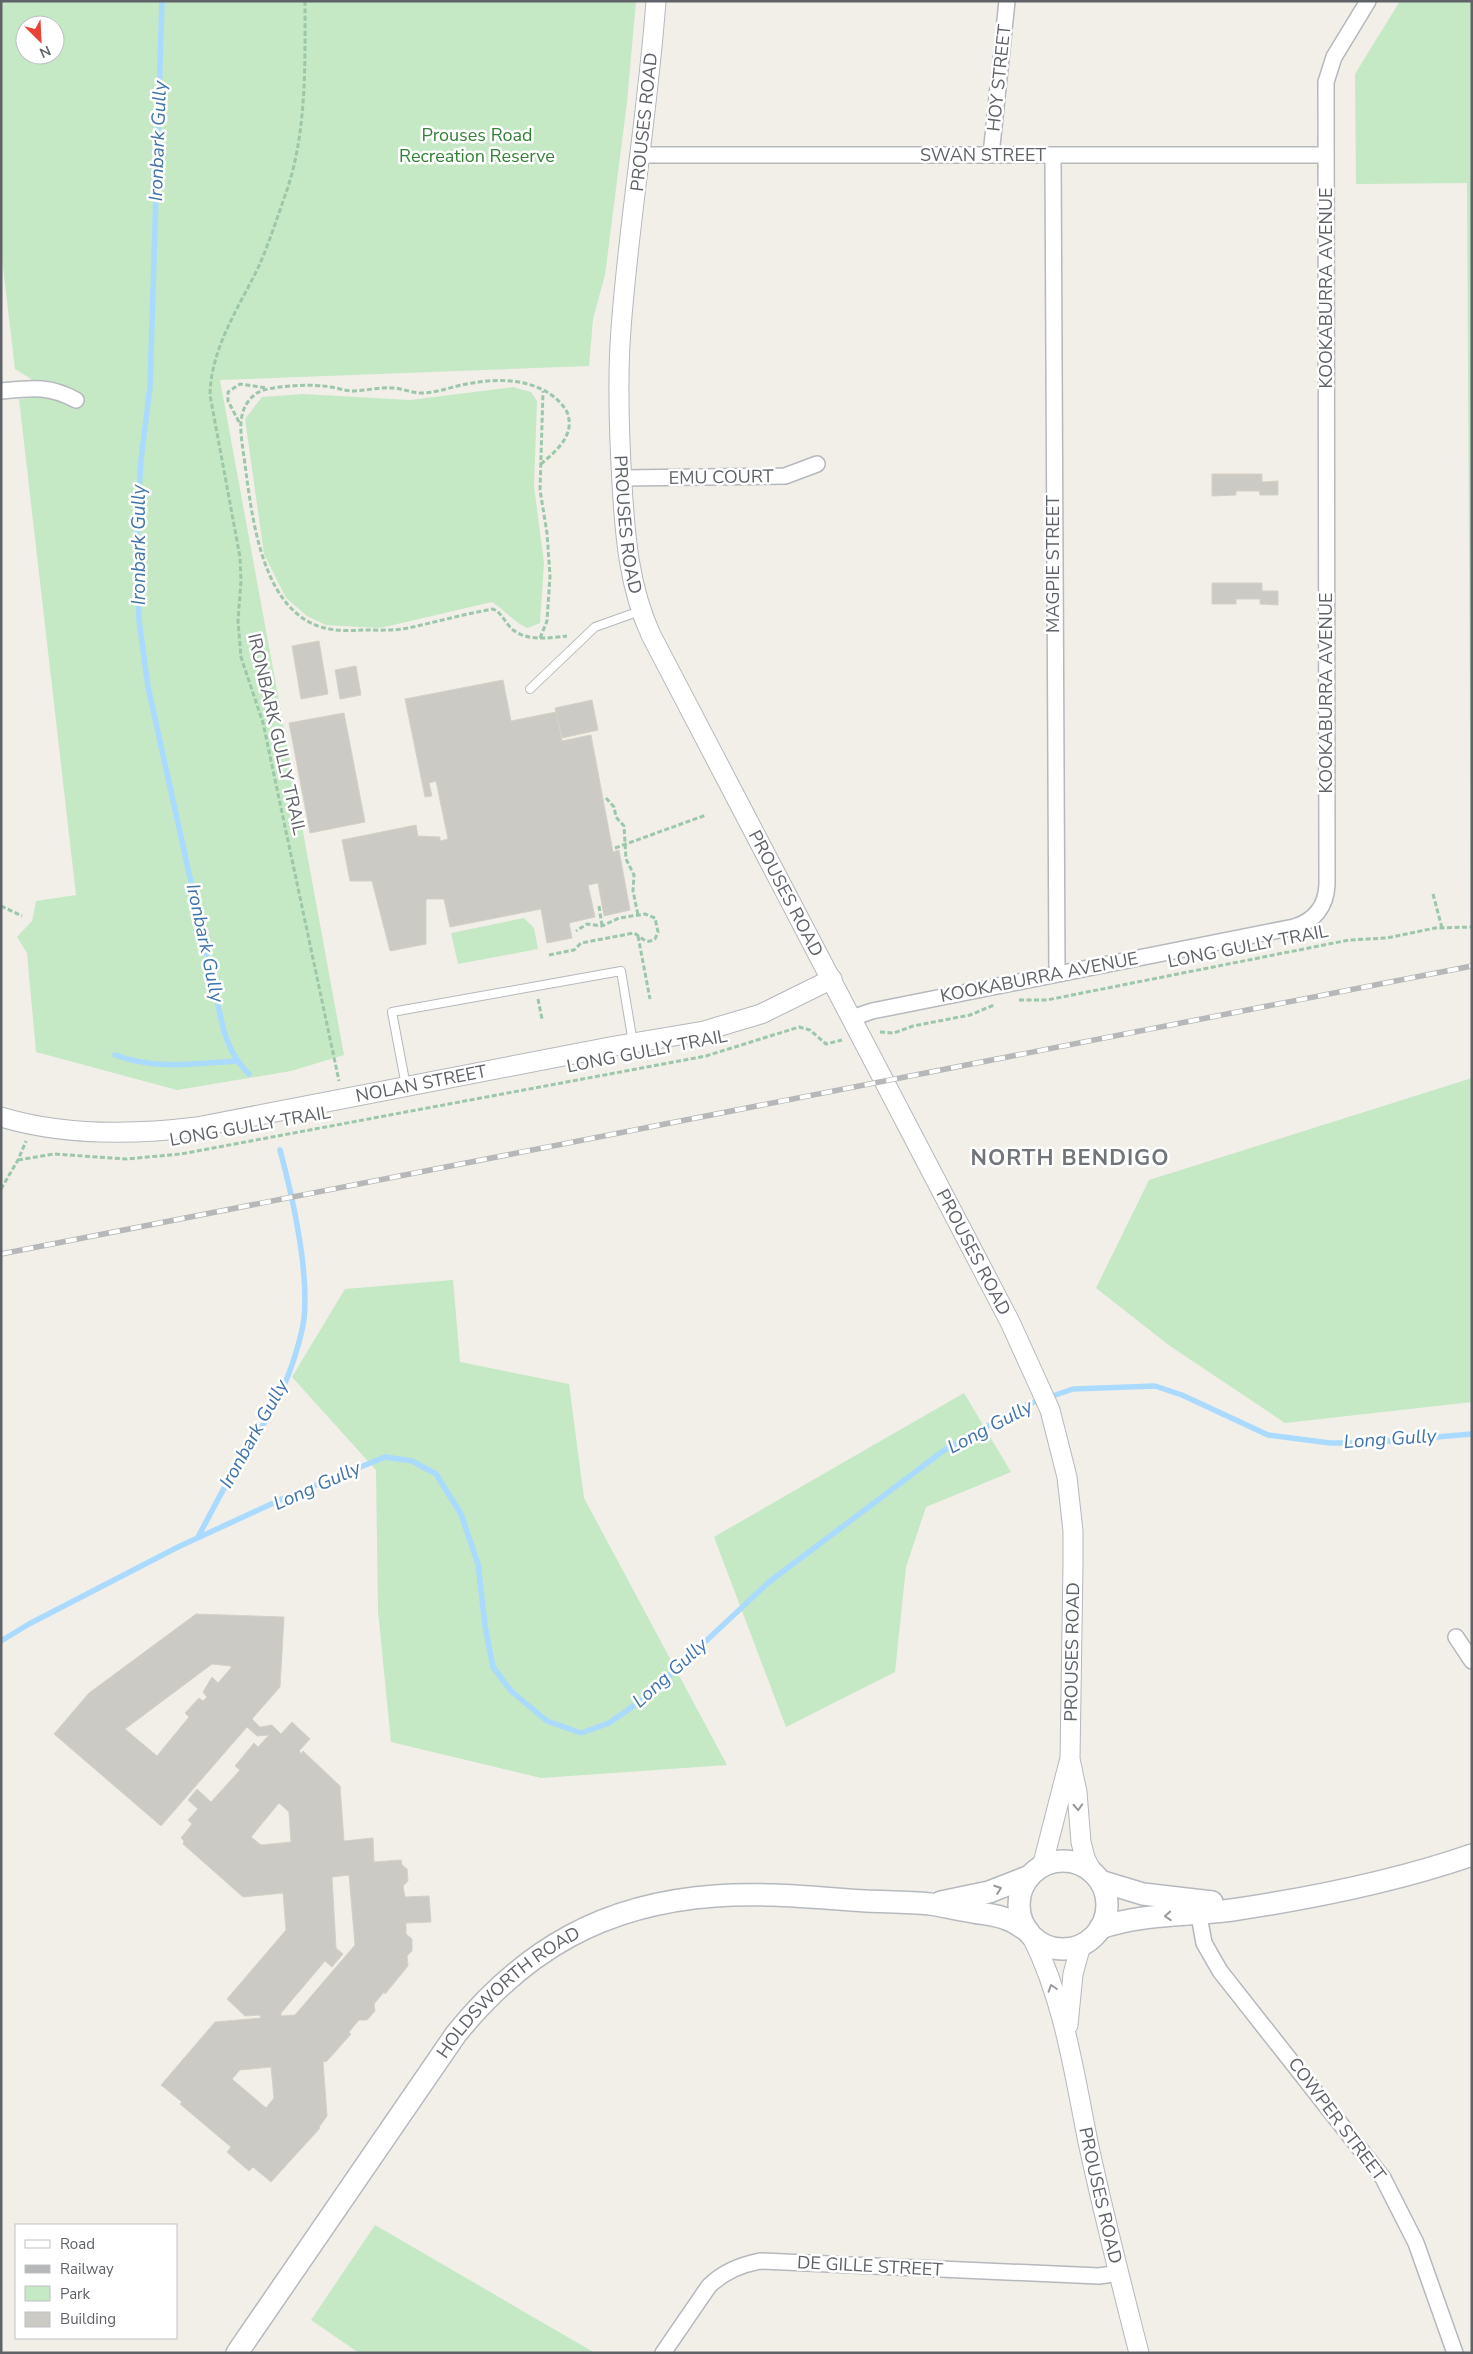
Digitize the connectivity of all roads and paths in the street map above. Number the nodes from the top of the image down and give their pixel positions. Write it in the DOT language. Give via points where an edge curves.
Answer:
graph roads {
  1 [pos="305,1"];
  2 [pos="656,1"];
  3 [pos="1007,1"];
  4 [pos="1368,1"];
  5 [pos="640,155"];
  6 [pos="991,155"];
  7 [pos="1053,155"];
  8 [pos="1326,155"];
  9 [pos="267,389"];
  10 [pos="542,390"];
  11 [pos="1,391"];
  12 [pos="76,400"];
  13 [pos="239,423"];
  14 [pos="541,464"];
  15 [pos="817,464"];
  16 [pos="622,478"];
  17 [pos="640,611"];
  18 [pos="590,632"];
  19 [pos="540,638"];
  20 [pos="530,689"];
  21 [pos="606,798"];
  22 [pos="706,815"];
  23 [pos="625,844"];
  24 [pos="615,848"];
  25 [pos="1433,894"];
  26 [pos="1,906"];
  27 [pos="599,906"];
  28 [pos="638,915"];
  29 [pos="22,916"];
  30 [pos="602,926"];
  31 [pos="1472,927"];
  32 [pos="1442,928"];
  33 [pos="576,931"];
  34 [pos="638,935"];
  35 [pos="549,955"];
  36 [pos="1056,974"];
  37 [pos="832,979"];
  38 [pos="536,986"];
  39 [pos="650,998"];
  40 [pos="1016,1000"];
  41 [pos="1000,1002"];
  42 [pos="852,1018"];
  43 [pos="542,1019"];
  44 [pos="886,1031"];
  45 [pos="834,1042"];
  46 [pos="633,1043"];
  47 [pos="406,1087"];
  48 [pos="342,1098"];
  49 [pos="1,1117"];
  50 [pos="26,1145"];
  51 [pos="18,1160"];
  52 [pos="1,1189"];
  53 [pos="1456,1637"];
  54 [pos="1472,1661"];
  55 [pos="1070,1759"];
  56 [pos="1472,1854"];
  57 [pos="1036,1871"];
  58 [pos="1096,1877"];
  59 [pos="931,1904"];
  60 [pos="1197,1907"];
  61 [pos="1100,1928"];
  62 [pos="1030,1934"];
  63 [pos="1081,1945"];
  64 [pos="1068,2035"];
  65 [pos="1120,2273"];
  66 [pos="237,2353"];
  67 [pos="663,2353"];
  68 [pos="1139,2353"];
  69 [pos="1455,2353"];
  1 -- 48 [label="path, IRONBARK GULLY TRAIL" via="303,101 295,157 287,189 258,267 220,346 210,377 210,395 240,557 242,580 238,621 241,657 263,723"];
  2 -- 5 [label="street, PROUSES ROAD"];
  3 -- 6 [label="street, HOY STREET"];
  4 -- 8 [label="street, KOOKABURRA AVENUE" via="1329,69 1326,82"];
  5 -- 6 [label="street, SWAN STREET"];
  5 -- 16 [label="street, PROUSES ROAD" via="620,329"];
  6 -- 7 [label="street, SWAN STREET"];
  7 -- 8 [label="street, SWAN STREET"];
  7 -- 36 [label="street, MAGPIE STREET"];
  8 -- 36 [label="street, KOOKABURRA AVENUE" via="1325,900 1313,918 1294,927"];
  9 -- 10 [label="path" via="321,385 351,391 392,388 420,393 498,381 519,382"];
  9 -- 13 [label="path" via="257,393 249,402"];
  9 -- 13 [label="path" via="240,384 228,392 228,401"];
  10 -- 14 [label="path"];
  10 -- 14 [label="path" via="564,407 568,416 566,438"];
  11 -- 12 [label="street" via="48,388"];
  13 -- 19 [label="path" via="256,536 266,567 282,598 300,614 320,627 378,630 406,628 493,609 512,629 522,635"];
  14 -- 19 [label="path" via="540,490 550,576 547,621"];
  15 -- 16 [label="street, EMU COURT" via="785,476"];
  16 -- 17 [label="street, PROUSES ROAD" via="626,545"];
  17 -- 18 [label="lane"];
  17 -- 37 [label="street, PROUSES ROAD"];
  18 -- 19 [label="path"];
  18 -- 20 [label="lane"];
  21 -- 23 [label="path" via="624,826"];
  22 -- 23 [label="path"];
  23 -- 24 [label="path"];
  23 -- 28 [label="path" via="626,859 634,875 633,891"];
  25 -- 32 [label="path"];
  26 -- 29 [label="path"];
  27 -- 30 [label="path"];
  28 -- 30 [label="path" via="619,918"];
  28 -- 34 [label="path" via="652,916 658,932 650,941"];
  30 -- 33 [label="path" via="591,924"];
  31 -- 32 [label="path, LONG GULLY TRAIL"];
  32 -- 40 [label="path, LONG GULLY TRAIL" via="1387,938 1338,942 1046,1000"];
  34 -- 35 [label="path" via="634,933 581,943 574,950"];
  34 -- 39 [label="path"];
  36 -- 42 [label="street, KOOKABURRA AVENUE" via="872,1011"];
  37 -- 42 [label="street, PROUSES ROAD"];
  37 -- 46 [label="street, NOLAN STREET" via="743,1021"];
  38 -- 43 [label="path"];
  38 -- 46 [label="lane" via="621,971"];
  38 -- 47 [label="lane" via="392,1012"];
  41 -- 44 [label="path" via="970,1015 894,1033"];
  42 -- 55 [label="street, PROUSES ROAD" via="1010,1322 1050,1410 1067,1477 1073,1531"];
  45 -- 51 [label="path, LONG GULLY TRAIL" via="826,1044 810,1030 798,1027 706,1056 181,1154 126,1159 54,1154"];
  46 -- 47 [label="street, NOLAN STREET"];
  47 -- 48 [label="street, NOLAN STREET"];
  48 -- 49 [label="street, NOLAN STREET" via="161,1131 93,1132"];
  50 -- 51 [label="path"];
  51 -- 52 [label="path"];
  53 -- 54 [label="street"];
  55 -- 57 [label="street, PROUSES ROAD"];
  55 -- 58 [label="street, PROUSES ROAD, one-way" via="1077,1792 1081,1842 1085,1858"];
  56 -- 60 [label="main road" via="1371,1884 1276,1902"];
  57 -- 58 [label="main road" via="1054,1862 1068,1862 1081,1865"];
  59 -- 57 [label="main road, HOLDSWORTH ROAD, one-way" via="989,1892"];
  57 -- 62 [label="main road" via="1022,1889 1019,1904 1021,1918"];
  58 -- 60 [label="main road" via="1143,1894"];
  58 -- 61 [label="main road" via="1105,1892 1107,1905 1106,1917"];
  59 -- 62 [label="main road, HOLDSWORTH ROAD" via="996,1916 1009,1920"];
  59 -- 66 [label="main road, HOLDSWORTH ROAD" via="787,1896 716,1896 625,1911 567,1937 488,1997 456,2034"];
  60 -- 61 [label="main road, one-way"];
  60 -- 69 [label="street, COWPER STREET" via="1204,1942 1220,1971 1383,2178 1416,2243"];
  61 -- 63 [label="main road"];
  62 -- 63 [label="main road" via="1055,1948"];
  64 -- 62 [label="street, PROUSES ROAD, one-way"];
  63 -- 64 [label="street, PROUSES ROAD" via="1073,1974"];
  64 -- 65 [label="street, PROUSES ROAD" via="1089,2144"];
  65 -- 67 [label="street, DE GILLE STREET" via="1099,2276 760,2261 737,2267 716,2278"];
  65 -- 68 [label="street, PROUSES ROAD"];
}
